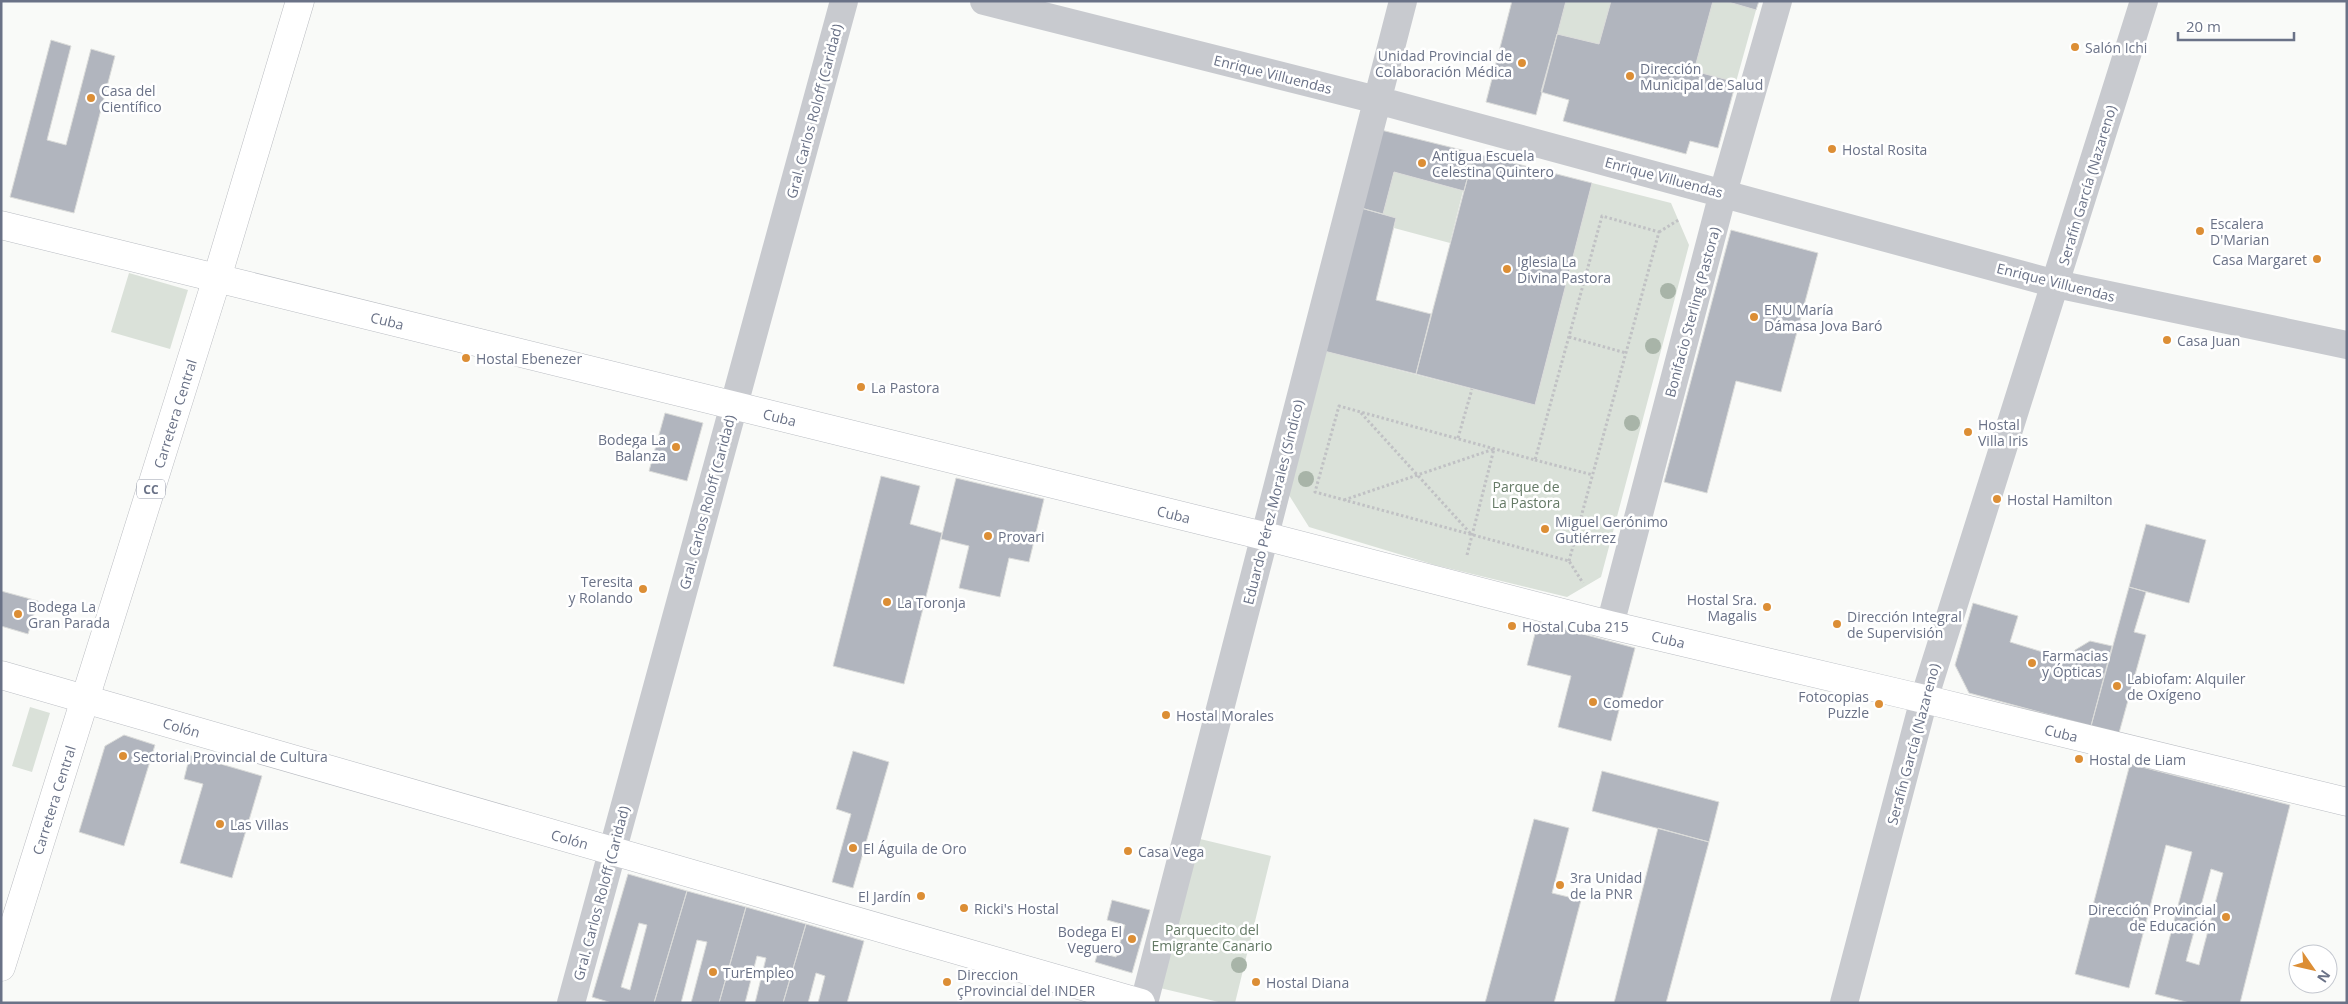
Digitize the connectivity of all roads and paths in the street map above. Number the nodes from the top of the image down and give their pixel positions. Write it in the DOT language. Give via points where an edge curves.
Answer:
graph roads {
  1 [pos="300,1"];
  2 [pos="844,1"];
  3 [pos="984,1"];
  4 [pos="1403,1"];
  5 [pos="1778,1"];
  6 [pos="2144,1"];
  7 [pos="1377,100"];
  8 [pos="1723,193"];
  9 [pos="1,226"];
  10 [pos="217,278"];
  11 [pos="2056,284"];
  12 [pos="1568,337"];
  13 [pos="2347,345"];
  14 [pos="1626,352"];
  15 [pos="1472,389"];
  16 [pos="734,406"];
  17 [pos="1361,412"];
  18 [pos="1458,438"];
  19 [pos="1495,449"];
  20 [pos="1535,460"];
  21 [pos="1417,474"];
  22 [pos="1593,475"];
  23 [pos="1343,500"];
  24 [pos="1472,535"];
  25 [pos="1264,536"];
  26 [pos="1610,625"];
  27 [pos="1,674"];
  28 [pos="85,699"];
  29 [pos="1924,699"];
  30 [pos="2347,802"];
  31 [pos="613,850"];
  32 [pos="1,967"];
  33 [pos="571,1003"];
  34 [pos="1142,1003"];
  35 [pos="1844,1003"];
  1 -- 10 [label="street, Carretera Central / CC"];
  2 -- 16 [label="street, Gral. Carlos Roloff (Caridad)"];
  3 -- 7 [label="street, Enrique Villuendas"];
  4 -- 7 [label="street, Eduardo Pérez Morales (Síndico)"];
  5 -- 8 [label="street, Bonifacio Sterling (Pastora)"];
  6 -- 11 [label="street, Serafín García (Nazareno)"];
  7 -- 8 [label="street, Enrique Villuendas"];
  7 -- 25 [label="street, Eduardo Pérez Morales (Síndico)"];
  8 -- 11 [label="street, Enrique Villuendas"];
  8 -- 26 [label="street, Bonifacio Sterling (Pastora)"];
  9 -- 10 [label="street, Cuba"];
  10 -- 16 [label="street, Cuba"];
  10 -- 28 [label="street, Carretera Central / CC"];
  11 -- 13 [label="street, Enrique Villuendas"];
  11 -- 29 [label="street, Serafín García (Nazareno)"];
  12 -- 14 [label="path"];
  12 -- 14 [label="path" via="1602,216 1659,232"];
  12 -- 20 [label="path"];
  14 -- 22 [label="path"];
  15 -- 18 [label="path"];
  16 -- 25 [label="street, Cuba"];
  16 -- 31 [label="street, Gral. Carlos Roloff (Caridad)"];
  17 -- 18 [label="path"];
  17 -- 21 [label="path"];
  17 -- 23 [label="path" via="1339,406 1315,492"];
  18 -- 19 [label="path"];
  19 -- 20 [label="path"];
  19 -- 21 [label="path"];
  19 -- 24 [label="path"];
  20 -- 22 [label="path"];
  21 -- 23 [label="path"];
  21 -- 24 [label="path"];
  22 -- 24 [label="path" via="1569,561"];
  23 -- 24 [label="path"];
  25 -- 26 [label="street, Cuba"];
  25 -- 34 [label="street, Eduardo Pérez Morales (Síndico)"];
  26 -- 29 [label="street, Cuba"];
  27 -- 28 [label="street, Colón"];
  28 -- 31 [label="street, Colón"];
  28 -- 32 [label="street, Carretera Central / CC"];
  29 -- 30 [label="street, Cuba"];
  29 -- 35 [label="street, Serafín García (Nazareno)"];
  31 -- 33 [label="street, Gral. Carlos Roloff (Caridad)"];
  31 -- 34 [label="street, Colón"];
}
